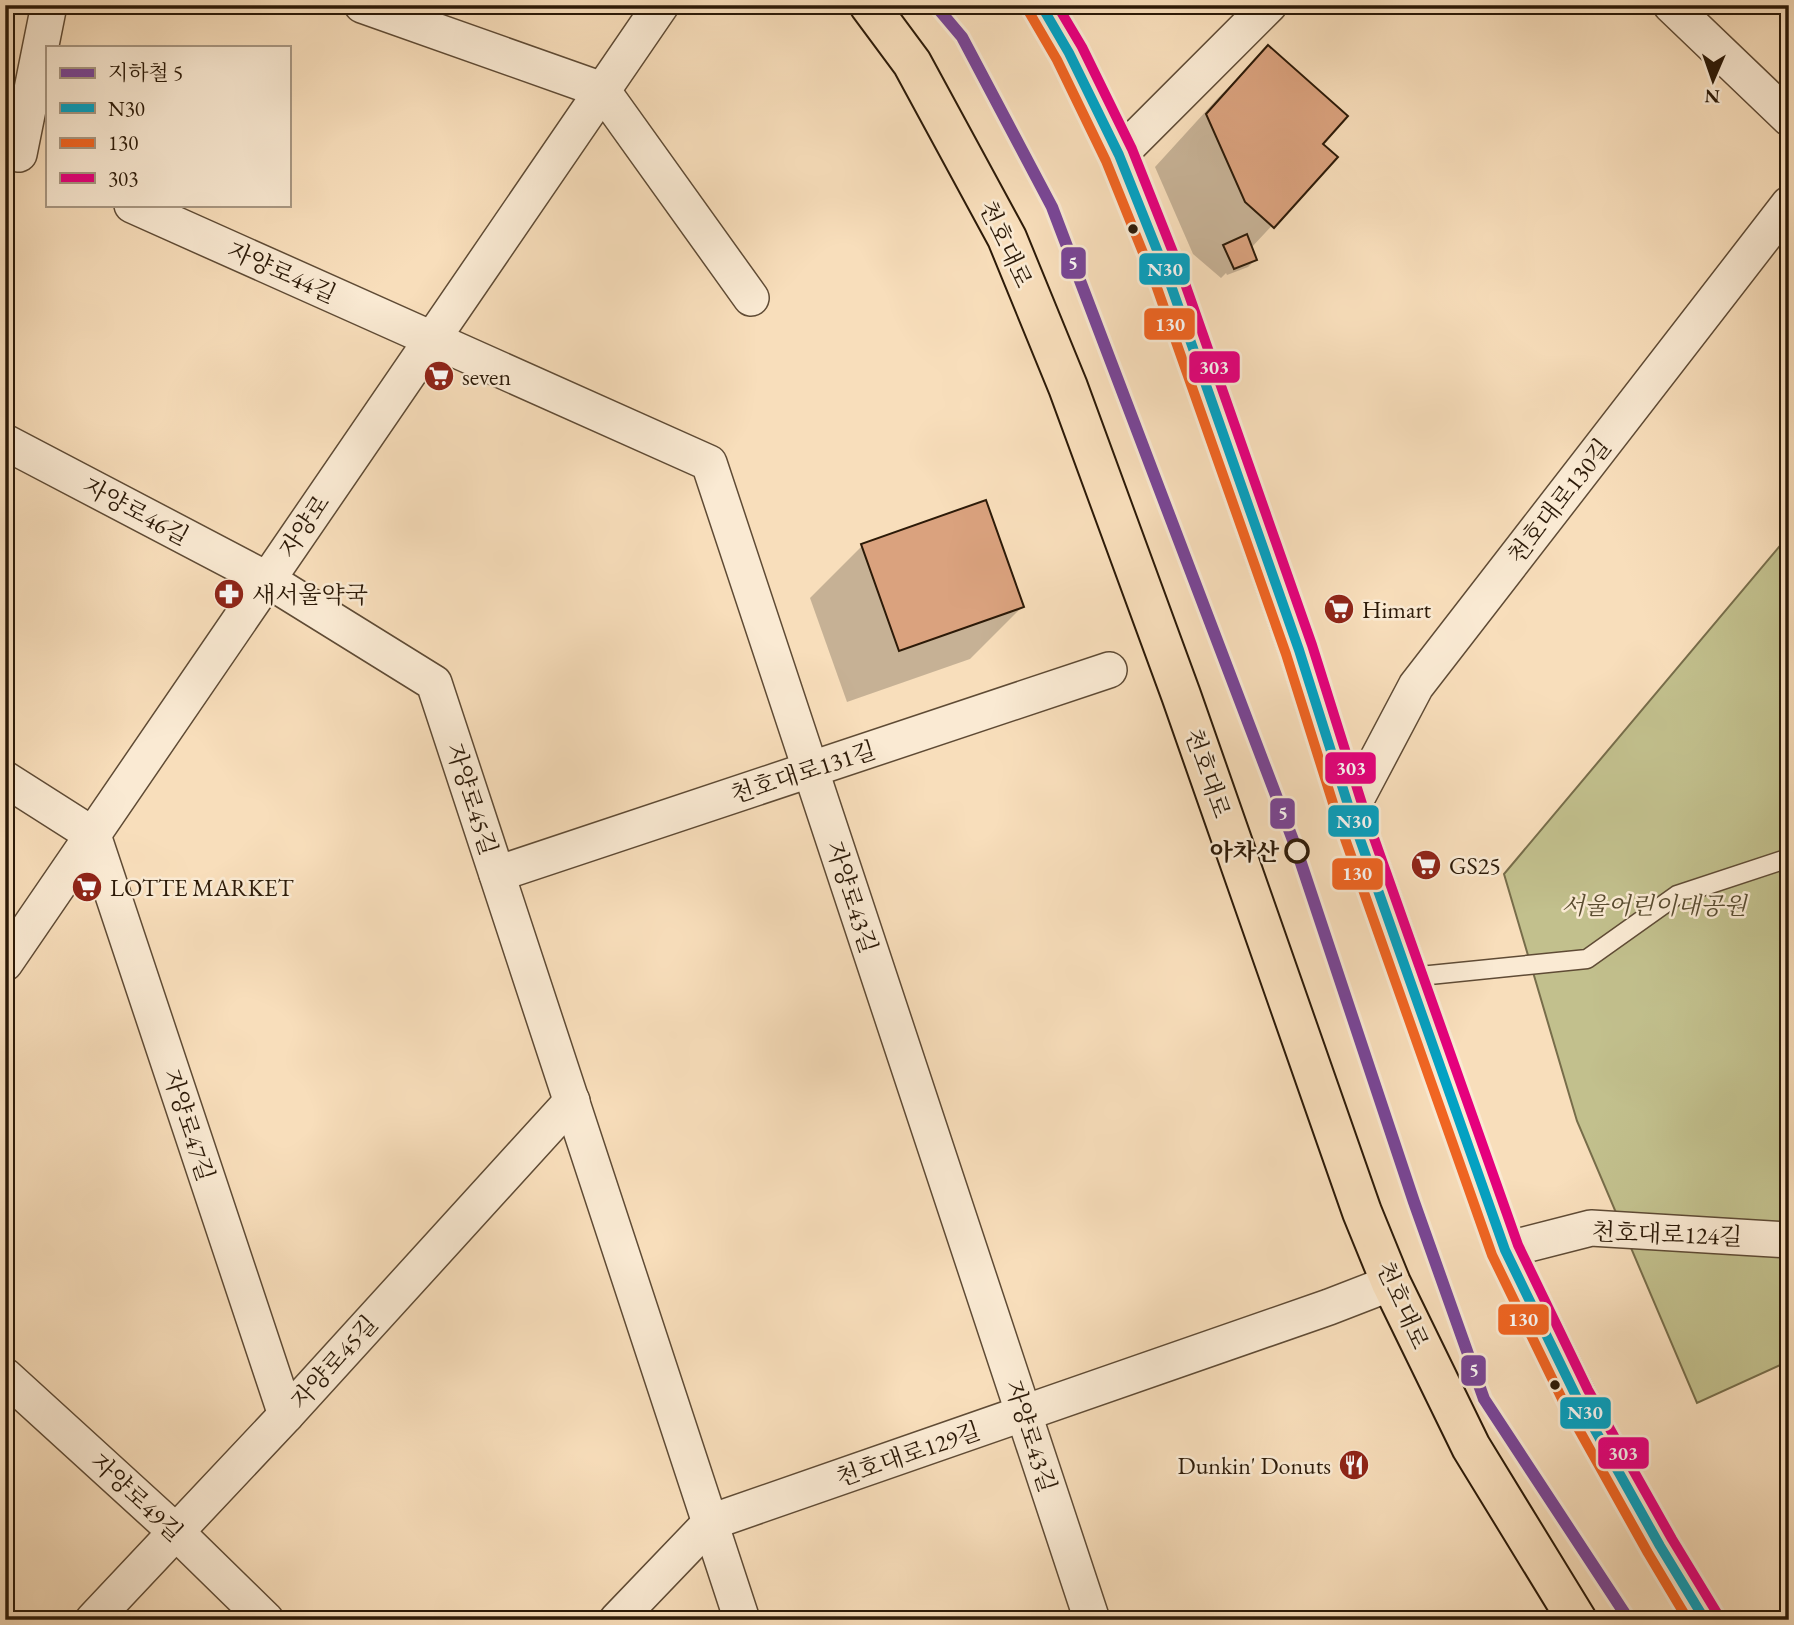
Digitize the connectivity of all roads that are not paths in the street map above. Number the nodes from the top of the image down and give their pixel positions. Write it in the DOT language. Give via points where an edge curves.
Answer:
graph roads {
  1 [pos="49,5"];
  2 [pos="362,5"];
  3 [pos="661,5"];
  4 [pos="869,5"];
  5 [pos="1041,5"];
  6 [pos="1269,5"];
  7 [pos="1671,5"];
  8 [pos="602,90"];
  9 [pos="1789,117"];
  10 [pos="1119,155"];
  11 [pos="24,156"];
  12 [pos="1789,204"];
  13 [pos="134,206"];
  14 [pos="751,298"];
  15 [pos="431,340"];
  16 [pos="5,442"];
  17 [pos="268,580"];
  18 [pos="1110,670"];
  19 [pos="810,770"];
  20 [pos="5,779"];
  21 [pos="1350,811"];
  22 [pos="93,835"];
  23 [pos="1789,858"];
  24 [pos="497,874"];
  25 [pos="17,932"];
  26 [pos="5,963"];
  27 [pos="1410,977"];
  28 [pos="572,1101"];
  29 [pos="1789,1240"];
  30 [pos="1505,1250"];
  31 [pos="1391,1283"];
  32 [pos="5,1376"];
  33 [pos="1023,1413"];
  34 [pos="286,1415"];
  35 [pos="711,1522"];
  36 [pos="176,1532"];
  37 [pos="93,1620"];
  38 [pos="266,1620"];
  39 [pos="617,1620"];
  40 [pos="742,1620"];
  41 [pos="1092,1620"];
  42 [pos="1577,1620"];
  43 [pos="1705,1620"];
  1 -- 11 [label="street"];
  2 -- 8 [label="street"];
  3 -- 8 [label="street, 자양로"];
  4 -- 31 [label="main road, 천호대로" via="912,63 1007,238 1058,362"];
  5 -- 10 [label="main road"];
  6 -- 10 [label="street"];
  7 -- 9 [label="street"];
  8 -- 14 [label="street"];
  8 -- 15 [label="street, 자양로"];
  10 -- 21 [label="main road" via="1169,280"];
  12 -- 21 [label="street, 천호대로130길" via="1416,686"];
  13 -- 15 [label="street, 자양로44길"];
  15 -- 17 [label="street, 자양로"];
  15 -- 19 [label="street, 자양로43길" via="709,463"];
  16 -- 17 [label="street, 자양로46길"];
  17 -- 22 [label="street, 자양로"];
  17 -- 24 [label="street, 자양로45길" via="434,683"];
  18 -- 19 [label="street, 천호대로131길"];
  19 -- 24 [label="street, 천호대로131길"];
  19 -- 33 [label="street, 자양로43길"];
  20 -- 22 [label="street"];
  21 -- 27 [label="main road"];
  22 -- 25 [label="street, 자양로"];
  22 -- 34 [label="street, 자양로47길"];
  23 -- 27 [label="lane" via="1677,895 1587,959"];
  24 -- 28 [label="street, 자양로45길"];
  25 -- 26 [label="street, 자양로"];
  27 -- 30 [label="main road"];
  28 -- 34 [label="street, 자양로45길"];
  28 -- 35 [label="street, 자양로45길"];
  29 -- 30 [label="street, 천호대로124길" via="1591,1228"];
  30 -- 43 [label="main road" via="1576,1396"];
  31 -- 33 [label="street, 천호대로129길"];
  31 -- 42 [label="main road, 천호대로" via="1471,1447"];
  32 -- 36 [label="street, 자양로49길"];
  33 -- 35 [label="street, 천호대로129길"];
  33 -- 41 [label="street, 자양로43길"];
  34 -- 36 [label="street, 자양로45길"];
  35 -- 39 [label="street, 천호대로129길"];
  35 -- 40 [label="street, 자양로45길"];
  36 -- 37 [label="street, 자양로45길"];
  36 -- 38 [label="street, 자양로49길"];
}
